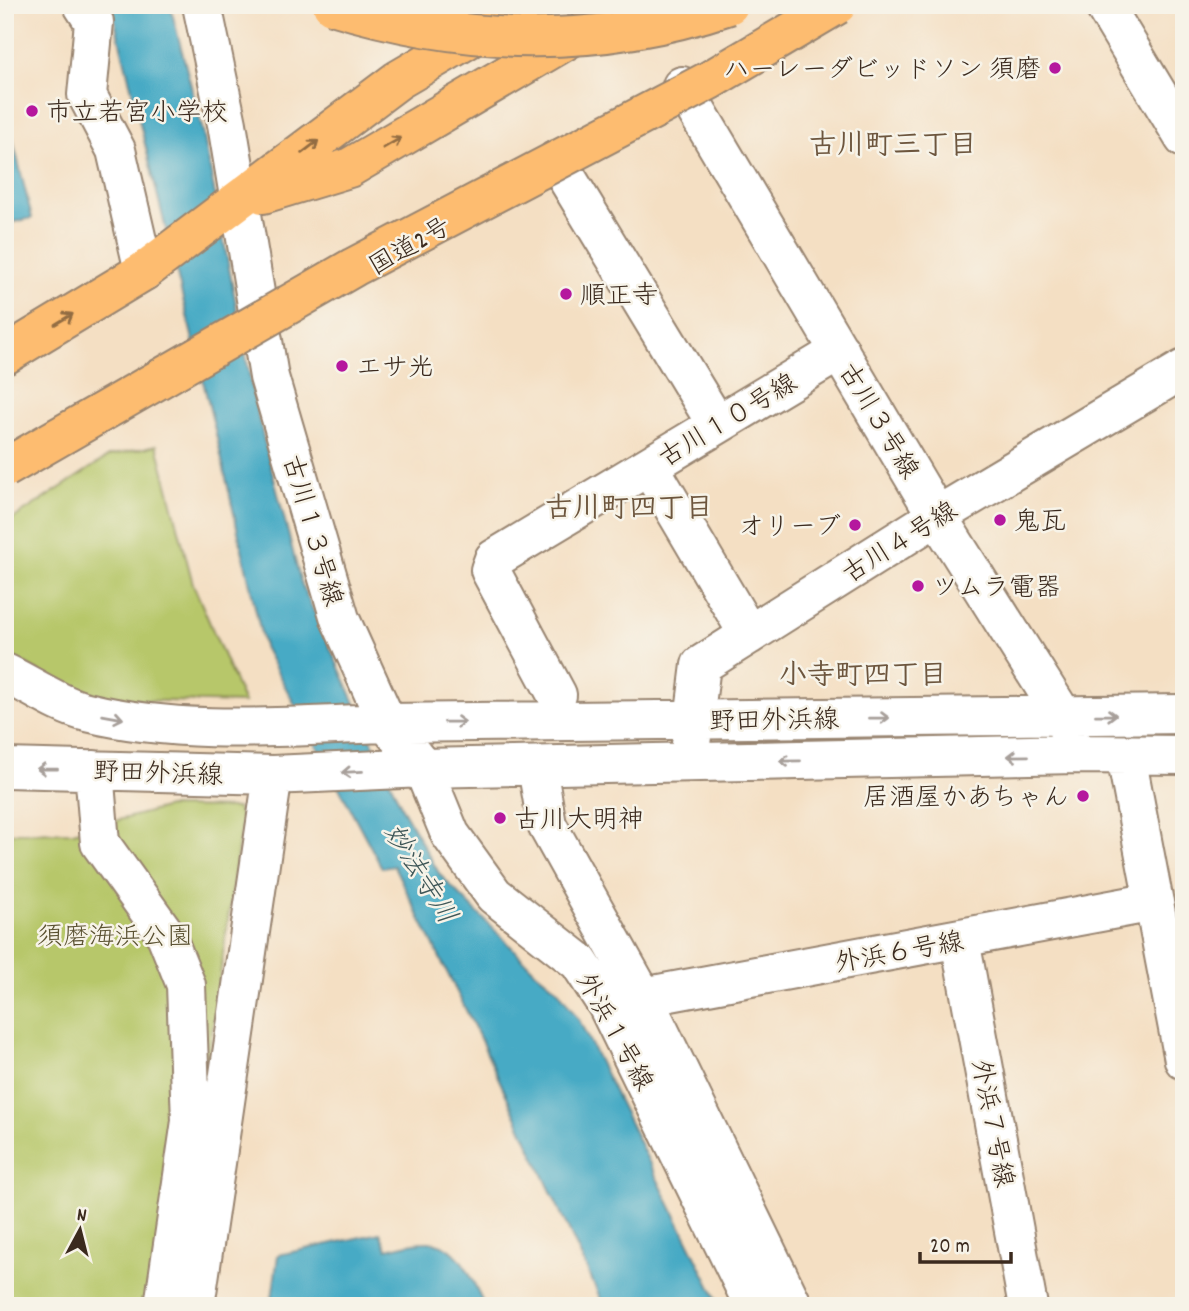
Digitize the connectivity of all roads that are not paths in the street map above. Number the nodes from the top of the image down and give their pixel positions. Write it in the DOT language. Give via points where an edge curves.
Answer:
graph roads {
  1 [pos="83,5"];
  2 [pos="202,5"];
  3 [pos="332,5"];
  4 [pos="526,5"];
  5 [pos="626,5"];
  6 [pos="729,5"];
  7 [pos="814,5"];
  8 [pos="837,5"];
  9 [pos="1104,5"];
  10 [pos="682,86"];
  11 [pos="1184,138"];
  12 [pos="556,160"];
  13 [pos="238,202"];
  14 [pos="144,271"];
  15 [pos="261,332"];
  16 [pos="840,351"];
  17 [pos="5,355"];
  18 [pos="1184,369"];
  19 [pos="718,425"];
  20 [pos="649,466"];
  21 [pos="5,468"];
  22 [pos="5,486"];
  23 [pos="937,516"];
  24 [pos="749,635"];
  25 [pos="5,673"];
  26 [pos="557,695"];
  27 [pos="1184,714"];
  28 [pos="1063,716"];
  29 [pos="692,720"];
  30 [pos="376,723"];
  31 [pos="1075,754"];
  32 [pos="1184,755"];
  33 [pos="1126,756"];
  34 [pos="690,764"];
  35 [pos="537,767"];
  36 [pos="5,768"];
  37 [pos="408,769"];
  38 [pos="94,770"];
  39 [pos="273,775"];
  40 [pos="1154,902"];
  41 [pos="960,940"];
  42 [pos="643,997"];
  43 [pos="1182,1043"];
  44 [pos="164,1306"];
  45 [pos="195,1306"];
  46 [pos="754,1306"];
  47 [pos="793,1306"];
  48 [pos="1028,1306"];
  1 -- 14 [label="street" via="94,22 87,95 116,150"];
  2 -- 13 [label="street, 古川１３号線"];
  3 -- 6 [label="highway, bridge" via="434,30 542,40 646,29"];
  13 -- 4 [label="highway, one-way" via="398,80"];
  13 -- 5 [label="highway, one-way" via="349,168"];
  7 -- 10 [label="highway, 国道2号"];
  8 -- 21 [label="highway, bridge" via="710,80 354,267"];
  9 -- 11 [label="street"];
  10 -- 12 [label="highway, 国道2号"];
  10 -- 16 [label="street, 古川３号線"];
  12 -- 15 [label="highway, 国道2号"];
  12 -- 19 [label="street"];
  13 -- 14 [label="highway"];
  13 -- 15 [label="street, 古川１３号線"];
  17 -- 14 [label="highway, one-way"];
  15 -- 22 [label="highway, 国道2号"];
  15 -- 30 [label="street, 古川１３号線" via="269,377 340,620"];
  16 -- 19 [label="street, 古川１０号線"];
  16 -- 23 [label="street, 古川３号線"];
  18 -- 23 [label="street, 古川４号線"];
  19 -- 20 [label="street, 古川１０号線"];
  20 -- 24 [label="street"];
  20 -- 26 [label="street, 古川１０号線" via="494,559 490,570"];
  23 -- 24 [label="street, 古川４号線"];
  23 -- 28 [label="street, 古川３号線"];
  24 -- 29 [label="street, 古川４号線" via="701,665"];
  25 -- 30 [label="street, 野田外浜線, one-way" via="84,712 159,725"];
  28 -- 27 [label="street, 野田外浜線, one-way"];
  29 -- 28 [label="street, 野田外浜線, one-way"];
  28 -- 31 [label="street, 古川３号線"];
  30 -- 29 [label="street, 野田外浜線, one-way"];
  29 -- 34 [label="street, 古川４号線"];
  30 -- 37 [label="street, 外浜１号線"];
  31 -- 33 [label="street, 野田外浜線"];
  31 -- 34 [label="street, 野田外浜線, one-way"];
  32 -- 33 [label="street, 野田外浜線"];
  33 -- 40 [label="street"];
  34 -- 35 [label="street, 野田外浜線"];
  35 -- 37 [label="street, 野田外浜線"];
  35 -- 42 [label="street" via="547,825"];
  38 -- 36 [label="street, 野田外浜線, one-way"];
  37 -- 39 [label="street, 野田外浜線, one-way"];
  37 -- 46 [label="street, 外浜１号線" via="494,895 579,962 607,1005"];
  38 -- 39 [label="street, 野田外浜線"];
  38 -- 44 [label="street" via="100,843 166,934 186,985 191,1121"];
  39 -- 45 [label="street"];
  40 -- 41 [label="street, 外浜６号線"];
  40 -- 43 [label="street"];
  41 -- 42 [label="street, 外浜６号線"];
  41 -- 48 [label="street, 外浜７号線"];
  42 -- 47 [label="street"];
}
